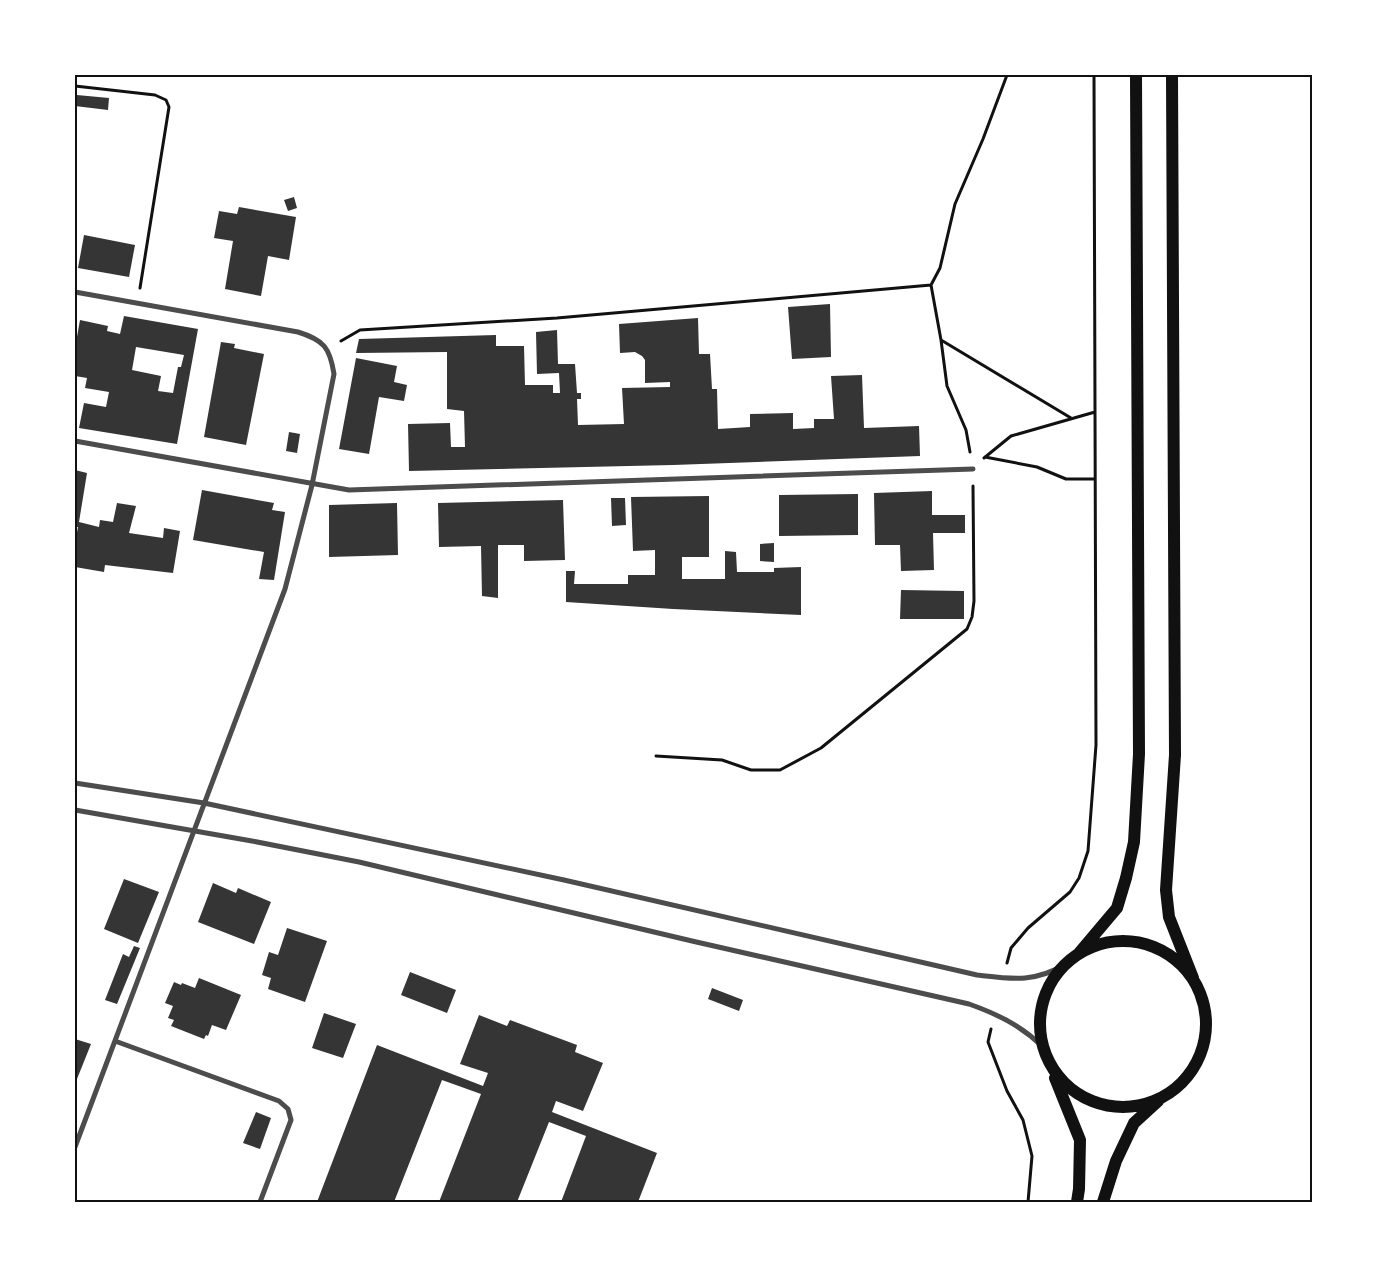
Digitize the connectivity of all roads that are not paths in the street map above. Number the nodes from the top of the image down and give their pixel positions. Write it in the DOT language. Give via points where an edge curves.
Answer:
graph roads {
  1 [pos="1136,75"];
  2 [pos="1172,75"];
  3 [pos="75,292"];
  4 [pos="75,441"];
  5 [pos="973,469"];
  6 [pos="312,484"];
  7 [pos="75,783"];
  8 [pos="204,803"];
  9 [pos="75,810"];
  10 [pos="194,831"];
  11 [pos="1079,953"];
  12 [pos="1066,964"];
  13 [pos="1193,978"];
  14 [pos="115,1041"];
  15 [pos="1044,1052"];
  16 [pos="1162,1098"];
  17 [pos="75,1147"];
  18 [pos="260,1202"];
  19 [pos="1077,1202"];
  20 [pos="1103,1202"];
  1 -- 11 [label="main road" via="1139,754 1134,842 1117,908"];
  2 -- 13 [label="main road" via="1175,755 1166,890 1169,917"];
  3 -- 6 [label="street" via="298,332 314,337 327,347 334,374"];
  4 -- 6 [label="street"];
  5 -- 6 [label="street" via="349,490"];
  6 -- 8 [label="street" via="285,589"];
  7 -- 8 [label="street"];
  8 -- 10 [label="street"];
  8 -- 12 [label="street" via="564,880 977,975 1028,979"];
  9 -- 10 [label="street"];
  10 -- 14 [label="street"];
  10 -- 15 [label="street" via="359,862 969,1004 1021,1027"];
  11 -- 12 [label="main road"];
  11 -- 13 [label="main road" via="1103,942 1133,941 1153,946 1172,956"];
  12 -- 15 [label="main road" via="1054,976 1041,1003 1039,1030"];
  13 -- 16 [label="main road" via="1205,1005 1206,1035 1197,1062 1184,1081"];
  14 -- 17 [label="street"];
  14 -- 18 [label="street" via="279,1101 288,1109 290,1120"];
  15 -- 16 [label="main road" via="1061,1081 1084,1098 1107,1106 1135,1106"];
  15 -- 19 [label="main road" via="1080,1140"];
  16 -- 20 [label="main road" via="1134,1123 1116,1161"];
}
